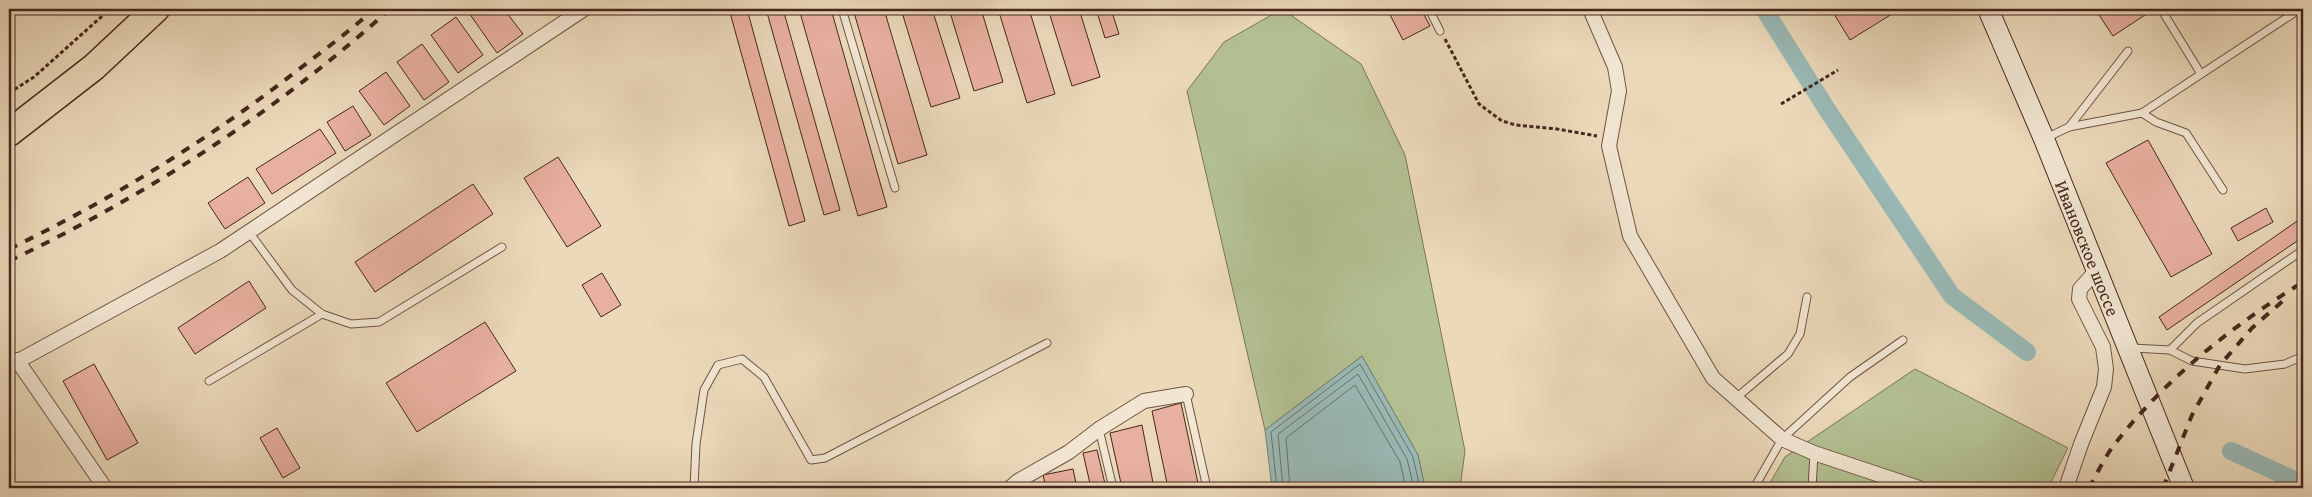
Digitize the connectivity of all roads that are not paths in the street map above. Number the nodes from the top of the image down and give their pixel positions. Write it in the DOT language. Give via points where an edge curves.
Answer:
graph roads {
  1 [pos="156,9"];
  2 [pos="584,9"];
  3 [pos="842,9"];
  4 [pos="1429,9"];
  5 [pos="1590,9"];
  6 [pos="1988,9"];
  7 [pos="2161,9"];
  8 [pos="2300,9"];
  9 [pos="1440,31"];
  10 [pos="2128,51"];
  11 [pos="2201,74"];
  12 [pos="2142,114"];
  13 [pos="2069,127"];
  14 [pos="9,133"];
  15 [pos="2044,139"];
  16 [pos="895,188"];
  17 [pos="2224,190"];
  18 [pos="249,232"];
  19 [pos="502,247"];
  20 [pos="2303,250"];
  21 [pos="2096,272"];
  22 [pos="1807,297"];
  23 [pos="322,314"];
  24 [pos="1903,340"];
  25 [pos="1047,343"];
  26 [pos="2126,348"];
  27 [pos="2170,350"];
  28 [pos="2301,359"];
  29 [pos="13,363"];
  30 [pos="209,381"];
  31 [pos="1186,394"];
  32 [pos="1736,398"];
  33 [pos="1098,429"];
  34 [pos="1782,439"];
  35 [pos="1814,452"];
  36 [pos="105,488"];
  37 [pos="694,488"];
  38 [pos="1010,488"];
  39 [pos="1113,488"];
  40 [pos="1207,488"];
  41 [pos="1754,488"];
  42 [pos="1812,488"];
  43 [pos="1919,488"];
  44 [pos="2066,488"];
  45 [pos="2184,488"];
  1 -- 14 [label="highway" via="94,67"];
  2 -- 18 [label="street"];
  3 -- 16 [label="lane"];
  4 -- 9 [label="lane"];
  5 -- 32 [label="street" via="1616,67 1619,92 1609,146 1630,236 1713,378"];
  6 -- 15 [label="street, Ивановское шоссе"];
  7 -- 11 [label="lane"];
  8 -- 11 [label="lane"];
  10 -- 13 [label="lane"];
  11 -- 12 [label="lane"];
  12 -- 13 [label="lane"];
  12 -- 17 [label="lane" via="2186,133"];
  13 -- 15 [label="lane"];
  15 -- 21 [label="street, Ивановское шоссе"];
  18 -- 23 [label="lane" via="292,290"];
  18 -- 29 [label="street" via="220,251"];
  19 -- 23 [label="lane" via="378,322 351,324"];
  20 -- 27 [label="lane" via="2197,323"];
  21 -- 26 [label="street, Ивановское шоссе"];
  21 -- 44 [label="street" via="2080,289 2079,300 2103,347 2104,387"];
  22 -- 32 [label="lane" via="1800,334 1788,354"];
  23 -- 30 [label="lane"];
  24 -- 34 [label="lane" via="1850,377"];
  25 -- 37 [label="lane" via="826,458 811,460 764,377 742,358 718,365 704,390"];
  26 -- 27 [label="lane"];
  26 -- 45 [label="street, Ивановское шоссе"];
  27 -- 28 [label="lane" via="2192,361 2245,369"];
  29 -- 36 [label="street"];
  31 -- 33 [label="street" via="1144,401"];
  31 -- 40 [label="lane"];
  32 -- 34 [label="street"];
  33 -- 38 [label="street" via="1069,452 1018,480"];
  33 -- 39 [label="lane"];
  34 -- 35 [label="street"];
  34 -- 41 [label="lane"];
  35 -- 42 [label="lane"];
  35 -- 43 [label="street"];
}
